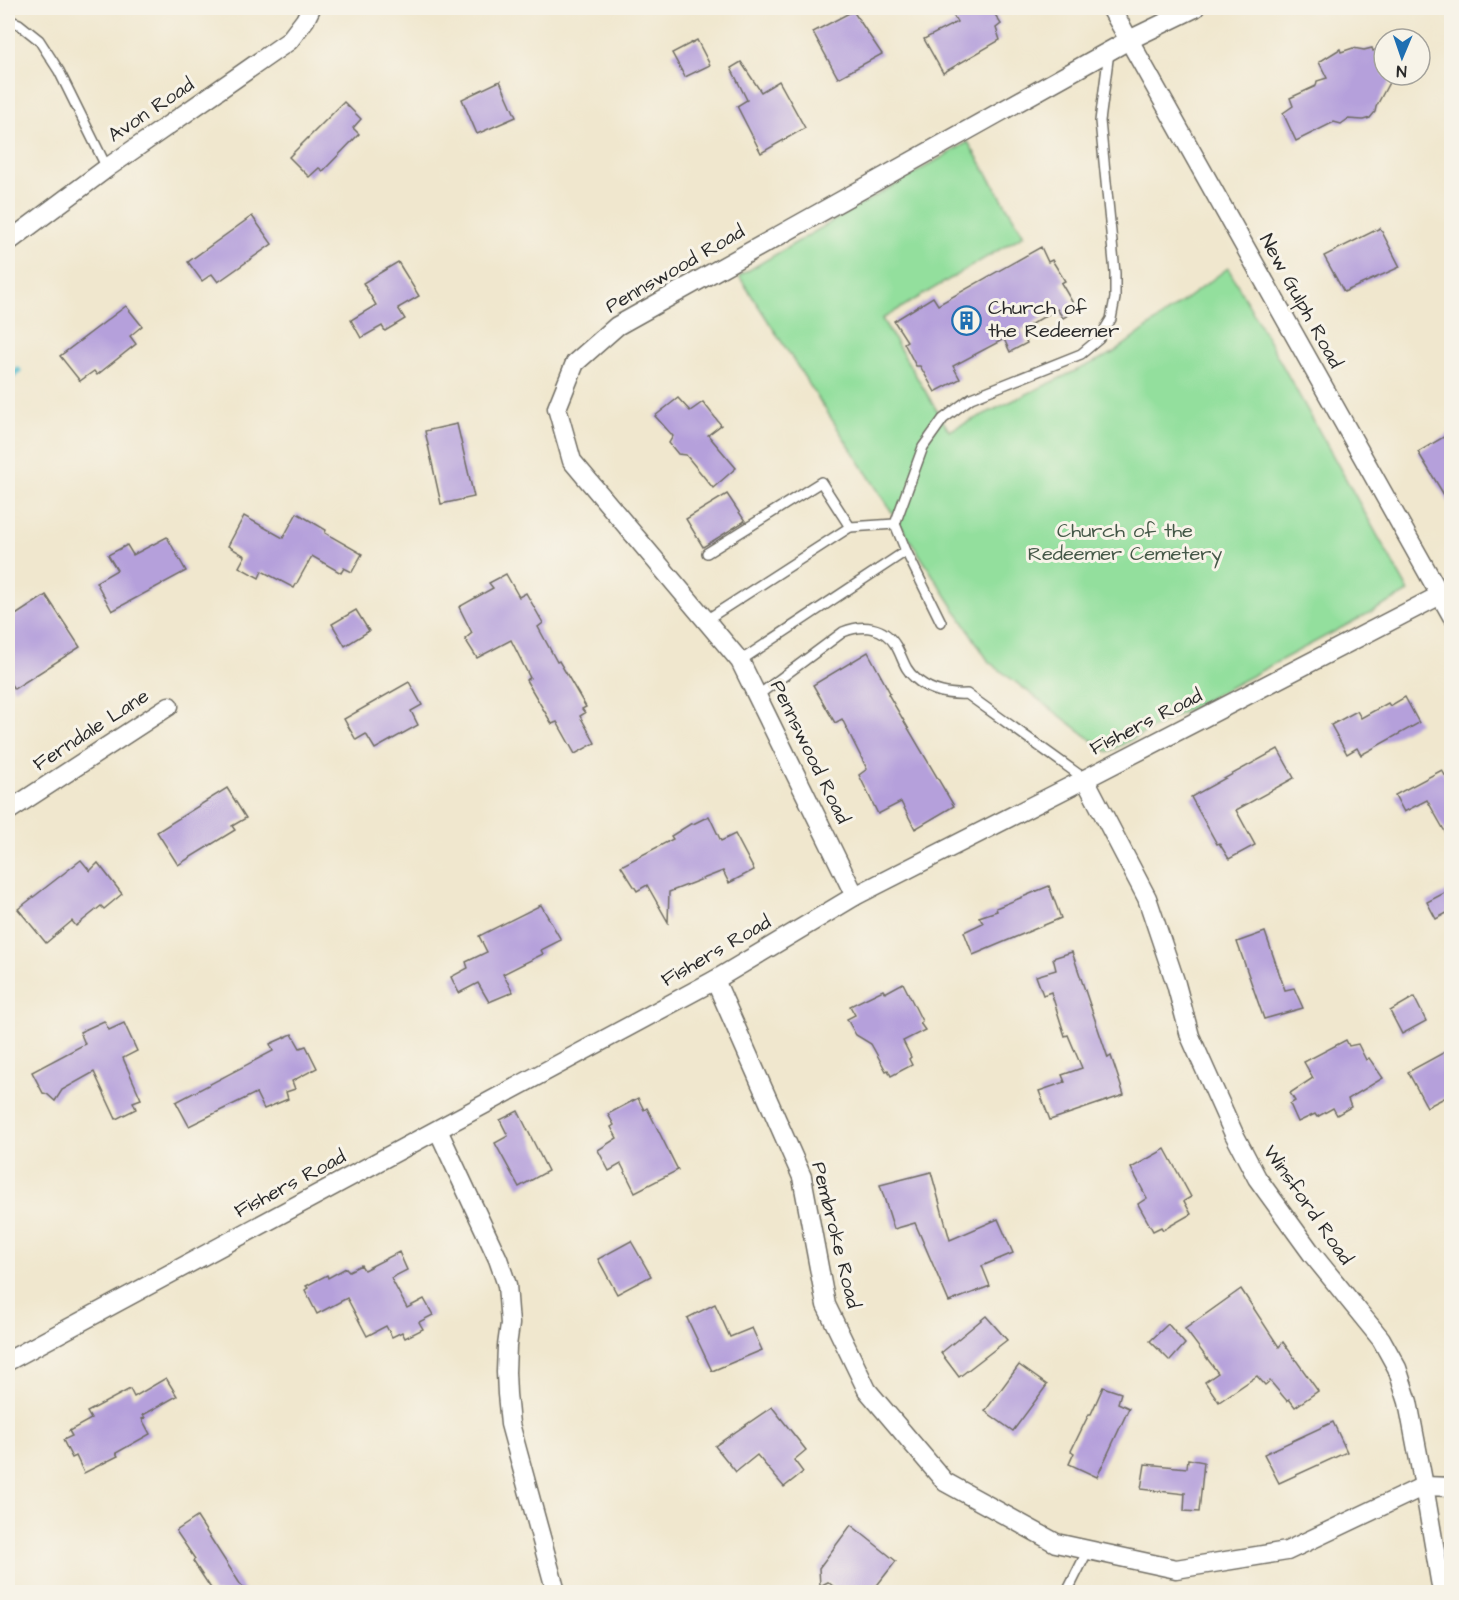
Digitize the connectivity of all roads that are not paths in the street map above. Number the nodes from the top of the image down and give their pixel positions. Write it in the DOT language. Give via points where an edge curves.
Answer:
graph roads {
  1 [pos="311,8"];
  2 [pos="1111,8"];
  3 [pos="1195,8"];
  4 [pos="8,20"];
  5 [pos="1130,40"];
  6 [pos="1109,52"];
  7 [pos="107,168"];
  8 [pos="8,242"];
  9 [pos="896,524"];
  10 [pos="850,526"];
  11 [pos="906,551"];
  12 [pos="707,553"];
  13 [pos="1446,592"];
  14 [pos="1452,616"];
  15 [pos="706,620"];
  16 [pos="940,622"];
  17 [pos="740,661"];
  18 [pos="757,696"];
  19 [pos="169,706"];
  20 [pos="1085,779"];
  21 [pos="8,811"];
  22 [pos="855,896"];
  23 [pos="715,980"];
  24 [pos="438,1130"];
  25 [pos="8,1361"];
  26 [pos="1424,1486"];
  27 [pos="1452,1487"];
  28 [pos="1088,1550"];
  29 [pos="556,1593"];
  30 [pos="1067,1593"];
  31 [pos="1442,1593"];
  1 -- 7 [label="street, Avon Road" via="289,41"];
  2 -- 5 [label="street, New Gulph Road"];
  3 -- 5 [label="street, Pennswood Road"];
  4 -- 7 [label="lane" via="39,40 59,71"];
  5 -- 6 [label="street, Pennswood Road"];
  5 -- 13 [label="street, New Gulph Road"];
  6 -- 9 [label="lane" via="1100,121 1115,273 1111,319 1099,339 1081,354 971,398 944,419 923,447"];
  6 -- 15 [label="street, Pennswood Road" via="617,326 575,363 557,408 572,461"];
  7 -- 8 [label="street, Avon Road"];
  9 -- 10 [label="lane"];
  9 -- 11 [label="lane"];
  10 -- 12 [label="lane" via="821,482"];
  10 -- 15 [label="lane"];
  11 -- 16 [label="lane"];
  11 -- 17 [label="lane"];
  13 -- 14 [label="street, New Gulph Road"];
  13 -- 20 [label="street, Fishers Road"];
  15 -- 17 [label="street, Pennswood Road"];
  17 -- 18 [label="street, Pennswood Road"];
  18 -- 20 [label="lane" via="843,632 855,627 879,630 897,647 903,664 915,679 931,689 968,694"];
  18 -- 22 [label="street, Pennswood Road"];
  19 -- 21 [label="street, Ferndale Lane"];
  20 -- 22 [label="street, Fishers Road"];
  20 -- 26 [label="street, Winsford Road" via="1147,898 1190,1036 1233,1134 1257,1178 1312,1254 1382,1339 1397,1368 1408,1402"];
  22 -- 23 [label="street, Fishers Road"];
  23 -- 24 [label="street, Fishers Road"];
  23 -- 28 [label="street, Pembroke Road" via="802,1177 826,1305 867,1390 945,1482 1056,1543"];
  24 -- 25 [label="street, Fishers Road"];
  24 -- 29 [label="street" via="507,1285 510,1424"];
  26 -- 27 [label="street, Pembroke Road"];
  26 -- 28 [label="street, Pembroke Road" via="1287,1551 1176,1569"];
  26 -- 31 [label="street, Winsford Road"];
  28 -- 30 [label="lane"];
}
